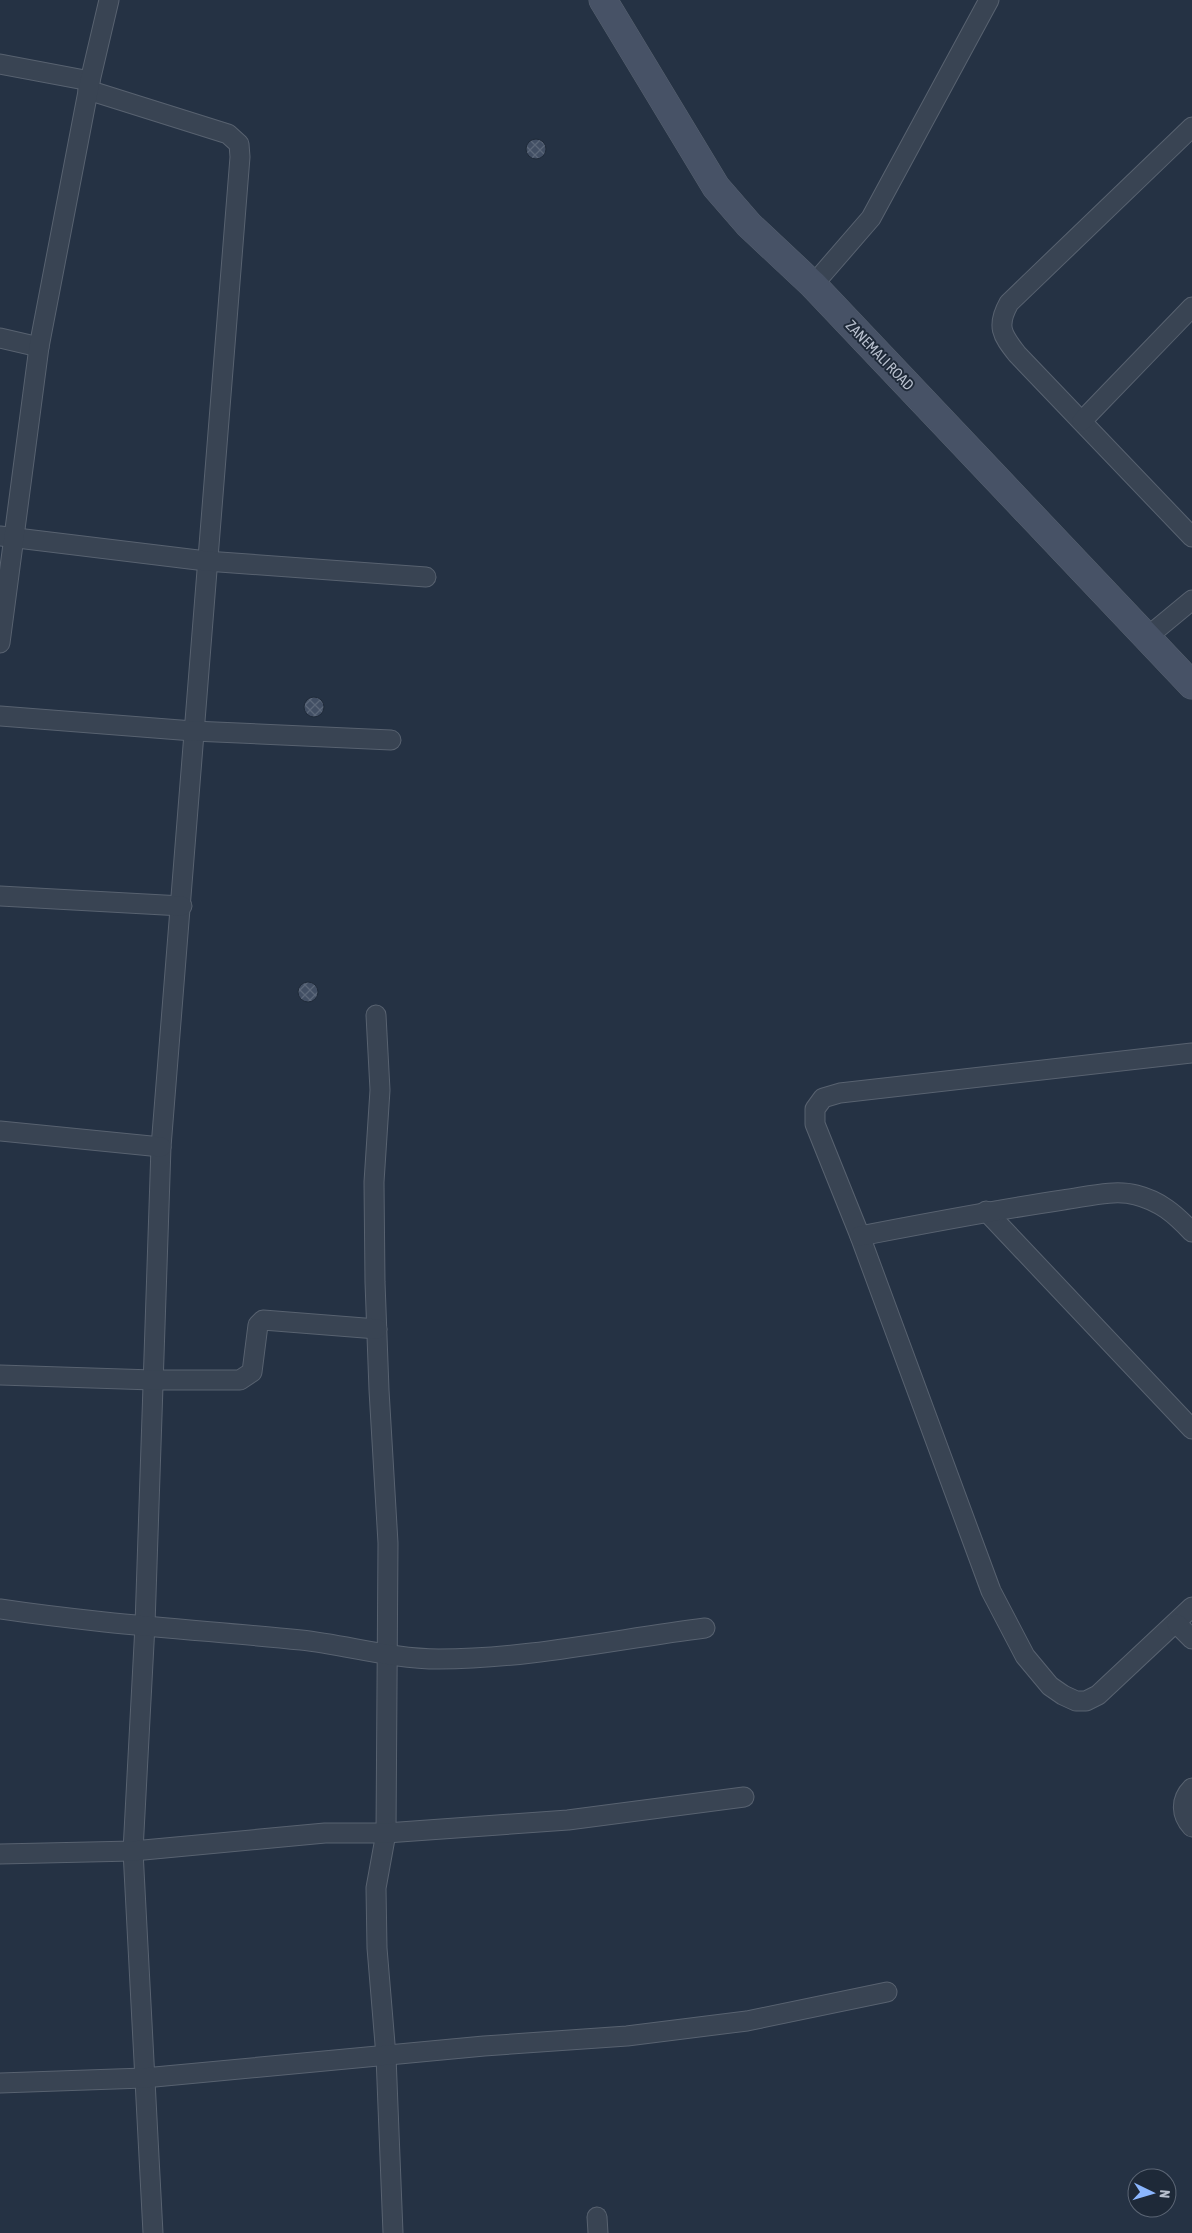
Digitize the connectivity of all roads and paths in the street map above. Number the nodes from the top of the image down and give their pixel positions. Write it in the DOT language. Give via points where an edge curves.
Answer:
graph roads {
  1 [pos="109,0"];
  2 [pos="602,0"];
  3 [pos="989,0"];
  4 [pos="0,64"];
  5 [pos="89,86"];
  6 [pos="1192,127"];
  7 [pos="813,285"];
  8 [pos="1192,307"];
  9 [pos="0,338"];
  10 [pos="39,347"];
  11 [pos="1082,421"];
  12 [pos="7,537"];
  13 [pos="1192,537"];
  14 [pos="206,561"];
  15 [pos="426,577"];
  16 [pos="1192,600"];
  17 [pos="1146,638"];
  18 [pos="0,643"];
  19 [pos="1192,685"];
  20 [pos="0,716"];
  21 [pos="193,731"];
  22 [pos="391,740"];
  23 [pos="0,896"];
  24 [pos="182,906"];
  25 [pos="376,1014"];
  26 [pos="1192,1054"];
  27 [pos="0,1131"];
  28 [pos="161,1147"];
  29 [pos="986,1211"];
  30 [pos="1192,1232"];
  31 [pos="860,1236"];
  32 [pos="377,1329"];
  33 [pos="0,1374"];
  34 [pos="153,1380"];
  35 [pos="1192,1428"];
  36 [pos="1192,1608"];
  37 [pos="0,1610"];
  38 [pos="1177,1624"];
  39 [pos="145,1625"];
  40 [pos="705,1628"];
  41 [pos="1192,1639"];
  42 [pos="387,1655"];
  43 [pos="1192,1788"];
  44 [pos="744,1797"];
  45 [pos="1192,1827"];
  46 [pos="386,1833"];
  47 [pos="133,1851"];
  48 [pos="0,1854"];
  49 [pos="887,1992"];
  50 [pos="386,2056"];
  51 [pos="144,2078"];
  52 [pos="0,2082"];
  53 [pos="153,2233"];
  54 [pos="393,2233"];
  1 -- 5 [label="street"];
  2 -- 7 [label="street, ZANEMALI ROAD" via="716,187 749,224"];
  3 -- 7 [label="street" via="871,218"];
  4 -- 5 [label="street"];
  5 -- 10 [label="street"];
  5 -- 14 [label="street" via="228,134 239,144 240,172"];
  6 -- 11 [label="street" via="1009,303 1002,316 1001,330 1007,341"];
  7 -- 17 [label="street, ZANEMALI ROAD"];
  8 -- 11 [label="street"];
  9 -- 10 [label="street"];
  10 -- 12 [label="street"];
  11 -- 13 [label="street"];
  12 -- 14 [label="street"];
  12 -- 18 [label="street"];
  14 -- 15 [label="street"];
  14 -- 21 [label="street"];
  16 -- 17 [label="street"];
  17 -- 19 [label="street, ZANEMALI ROAD"];
  20 -- 21 [label="street"];
  21 -- 22 [label="street"];
  21 -- 24 [label="street"];
  23 -- 24 [label="street"];
  24 -- 28 [label="street"];
  25 -- 32 [label="street" via="380,1090 374,1182"];
  26 -- 31 [label="street" via="840,1093 823,1098 815,1109 815,1124"];
  27 -- 28 [label="street"];
  28 -- 34 [label="street"];
  29 -- 30 [label="street" via="1105,1194 1133,1194 1155,1201"];
  29 -- 31 [label="street"];
  29 -- 35 [label="street"];
  31 -- 38 [label="street" via="990,1591 1025,1656 1050,1686 1063,1696 1086,1701 1098,1695"];
  32 -- 34 [label="street" via="263,1320 258,1325 252,1372 246,1377 229,1381"];
  32 -- 42 [label="street" via="388,1543"];
  33 -- 34 [label="street"];
  34 -- 39 [label="street"];
  36 -- 38 [label="street"];
  37 -- 39 [label="street"];
  38 -- 41 [label="street"];
  39 -- 42 [label="street" via="328,1643"];
  39 -- 47 [label="street"];
  40 -- 42 [label="street" via="477,1658"];
  42 -- 46 [label="street"];
  43 -- 45 [label="street" via="1183,1808 1184,1818"];
  44 -- 46 [label="street" via="568,1820"];
  46 -- 47 [label="street" via="325,1833"];
  46 -- 50 [label="street" via="376,1888 377,1948"];
  47 -- 48 [label="street"];
  47 -- 51 [label="street"];
  49 -- 50 [label="street" via="747,2021 626,2036"];
  50 -- 51 [label="street"];
  50 -- 54 [label="street"];
  51 -- 52 [label="street"];
  51 -- 53 [label="street"];
}
